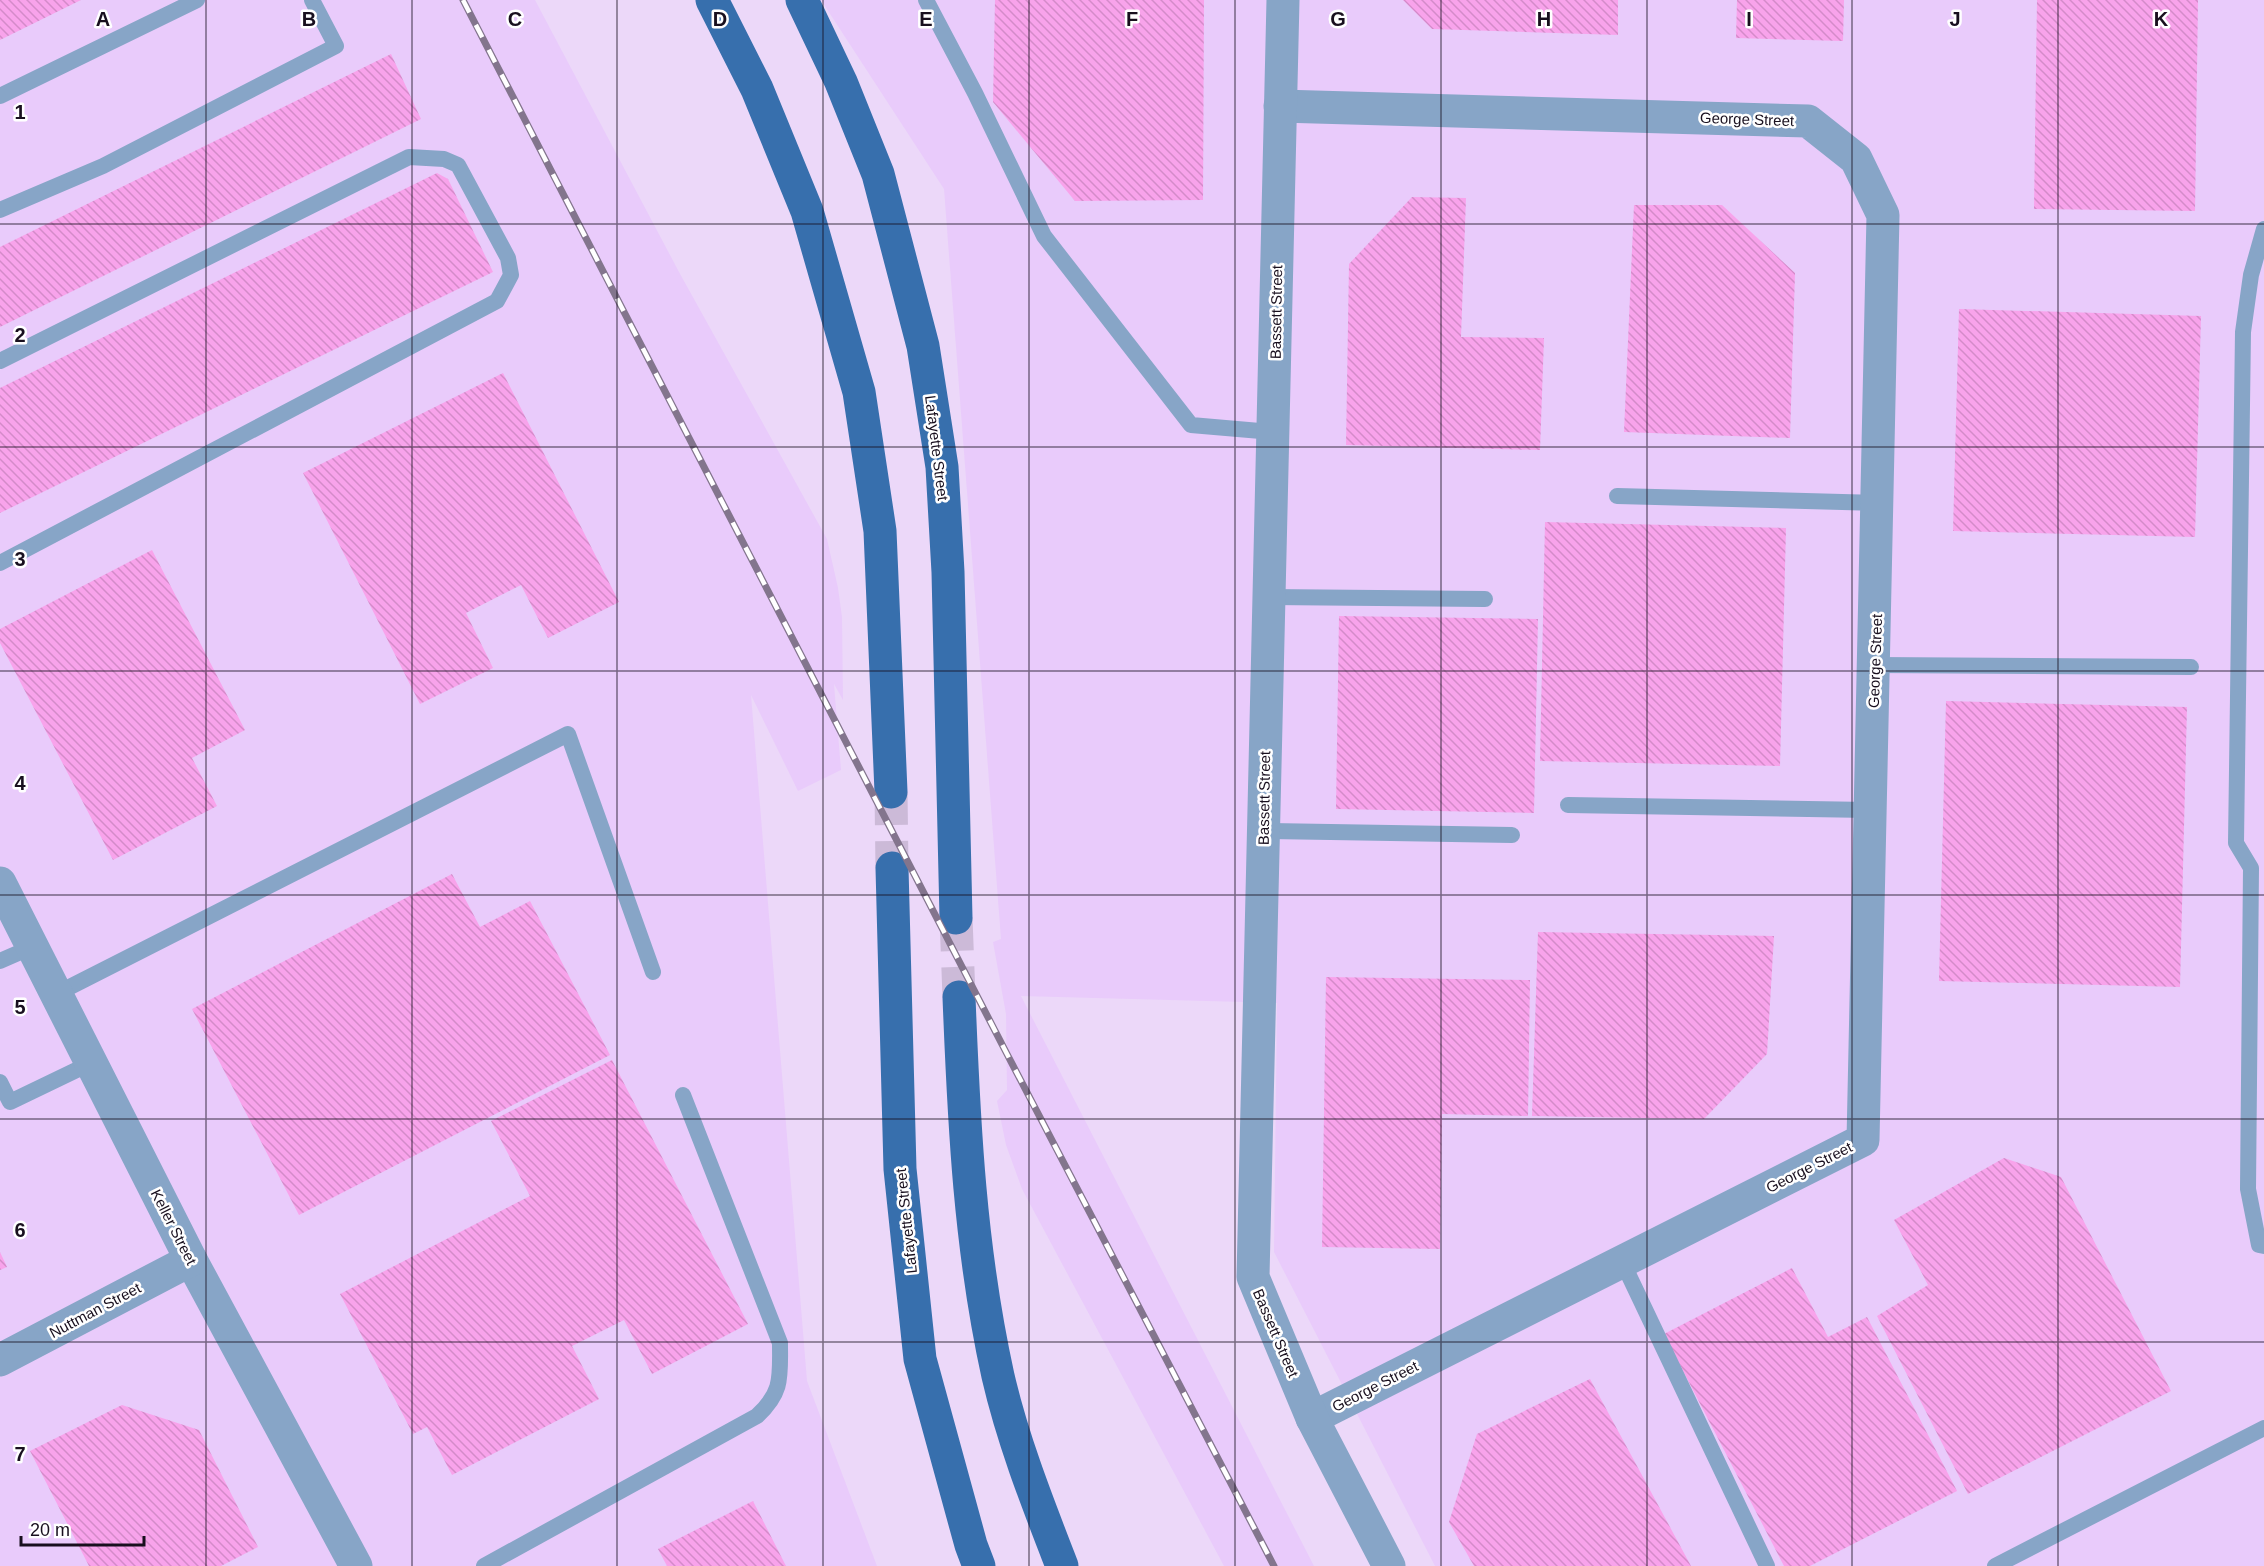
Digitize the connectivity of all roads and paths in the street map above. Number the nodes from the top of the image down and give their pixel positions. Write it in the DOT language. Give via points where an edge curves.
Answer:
graph roads {
  1 [pos="197,0"];
  2 [pos="312,0"];
  3 [pos="712,0"];
  4 [pos="802,0"];
  5 [pos="926,0"];
  6 [pos="1283,0"];
  7 [pos="0,96"];
  8 [pos="1281,106"];
  9 [pos="0,210"];
  10 [pos="2264,229"];
  11 [pos="0,361"];
  12 [pos="1273,432"];
  13 [pos="1617,496"];
  14 [pos="1879,503"];
  15 [pos="0,563"];
  16 [pos="1269,597"];
  17 [pos="1485,599"];
  18 [pos="1875,664"];
  19 [pos="2191,667"];
  20 [pos="891,792"];
  21 [pos="1569,805"];
  22 [pos="1869,810"];
  23 [pos="1263,831"];
  24 [pos="1512,835"];
  25 [pos="892,868"];
  26 [pos="2257,868"];
  27 [pos="0,884"];
  28 [pos="956,918"];
  29 [pos="32,947"];
  30 [pos="0,961"];
  31 [pos="653,972"];
  32 [pos="56,994"];
  33 [pos="959,997"];
  34 [pos="91,1063"];
  35 [pos="0,1082"];
  36 [pos="683,1095"];
  37 [pos="2264,1246"];
  38 [pos="191,1260"];
  39 [pos="1622,1262"];
  40 [pos="0,1360"];
  41 [pos="1312,1418"];
  42 [pos="2264,1428"];
  43 [pos="356,1566"];
  44 [pos="484,1566"];
  45 [pos="979,1566"];
  46 [pos="1062,1566"];
  47 [pos="1389,1566"];
  48 [pos="1767,1566"];
  49 [pos="1995,1566"];
  1 -- 7 [label="lane"];
  2 -- 9 [label="lane" via="336,46 103,166"];
  3 -- 20 [label="main road" via="758,89 807,211 859,392 880,531"];
  4 -- 28 [label="main road, Lafayette Street" via="878,174 923,346 942,467"];
  5 -- 12 [label="lane" via="1044,236 1191,425"];
  6 -- 8 [label="street, Bassett Street"];
  8 -- 12 [label="street, Bassett Street"];
  8 -- 14 [label="street, George Street" via="1808,121 1856,159 1883,215"];
  10 -- 26 [label="lane" via="2251,274 2243,344 2236,843"];
  11 -- 15 [label="lane" via="409,157 444,159 458,165 508,258 511,275 497,301"];
  12 -- 16 [label="street, Bassett Street"];
  13 -- 14 [label="lane"];
  14 -- 18 [label="street, George Street"];
  16 -- 17 [label="lane"];
  16 -- 23 [label="street, Bassett Street"];
  18 -- 19 [label="lane"];
  18 -- 22 [label="street, George Street"];
  21 -- 22 [label="lane"];
  22 -- 39 [label="street, George Street" via="1863,1140"];
  23 -- 24 [label="lane"];
  23 -- 41 [label="street, Bassett Street" via="1253,1278"];
  25 -- 45 [label="main road, Lafayette Street" via="900,1169 920,1359"];
  26 -- 37 [label="lane" via="2248,1189 2259,1245"];
  27 -- 29 [label="street, Keller Street"];
  29 -- 30 [label="lane"];
  29 -- 32 [label="street, Keller Street"];
  31 -- 32 [label="lane" via="568,734"];
  32 -- 34 [label="street, Keller Street"];
  33 -- 46 [label="main road" via="964,1147 978,1273 999,1378 1026,1472"];
  34 -- 35 [label="lane" via="10,1102"];
  34 -- 38 [label="street, Keller Street"];
  36 -- 44 [label="lane" via="780,1343 780,1378 772,1402 757,1416"];
  38 -- 40 [label="street, Nuttman Street"];
  38 -- 43 [label="street, Keller Street"];
  39 -- 41 [label="street, George Street"];
  39 -- 48 [label="lane"];
  41 -- 47 [label="street, Bassett Street"];
  42 -- 49 [label="lane"];
}
